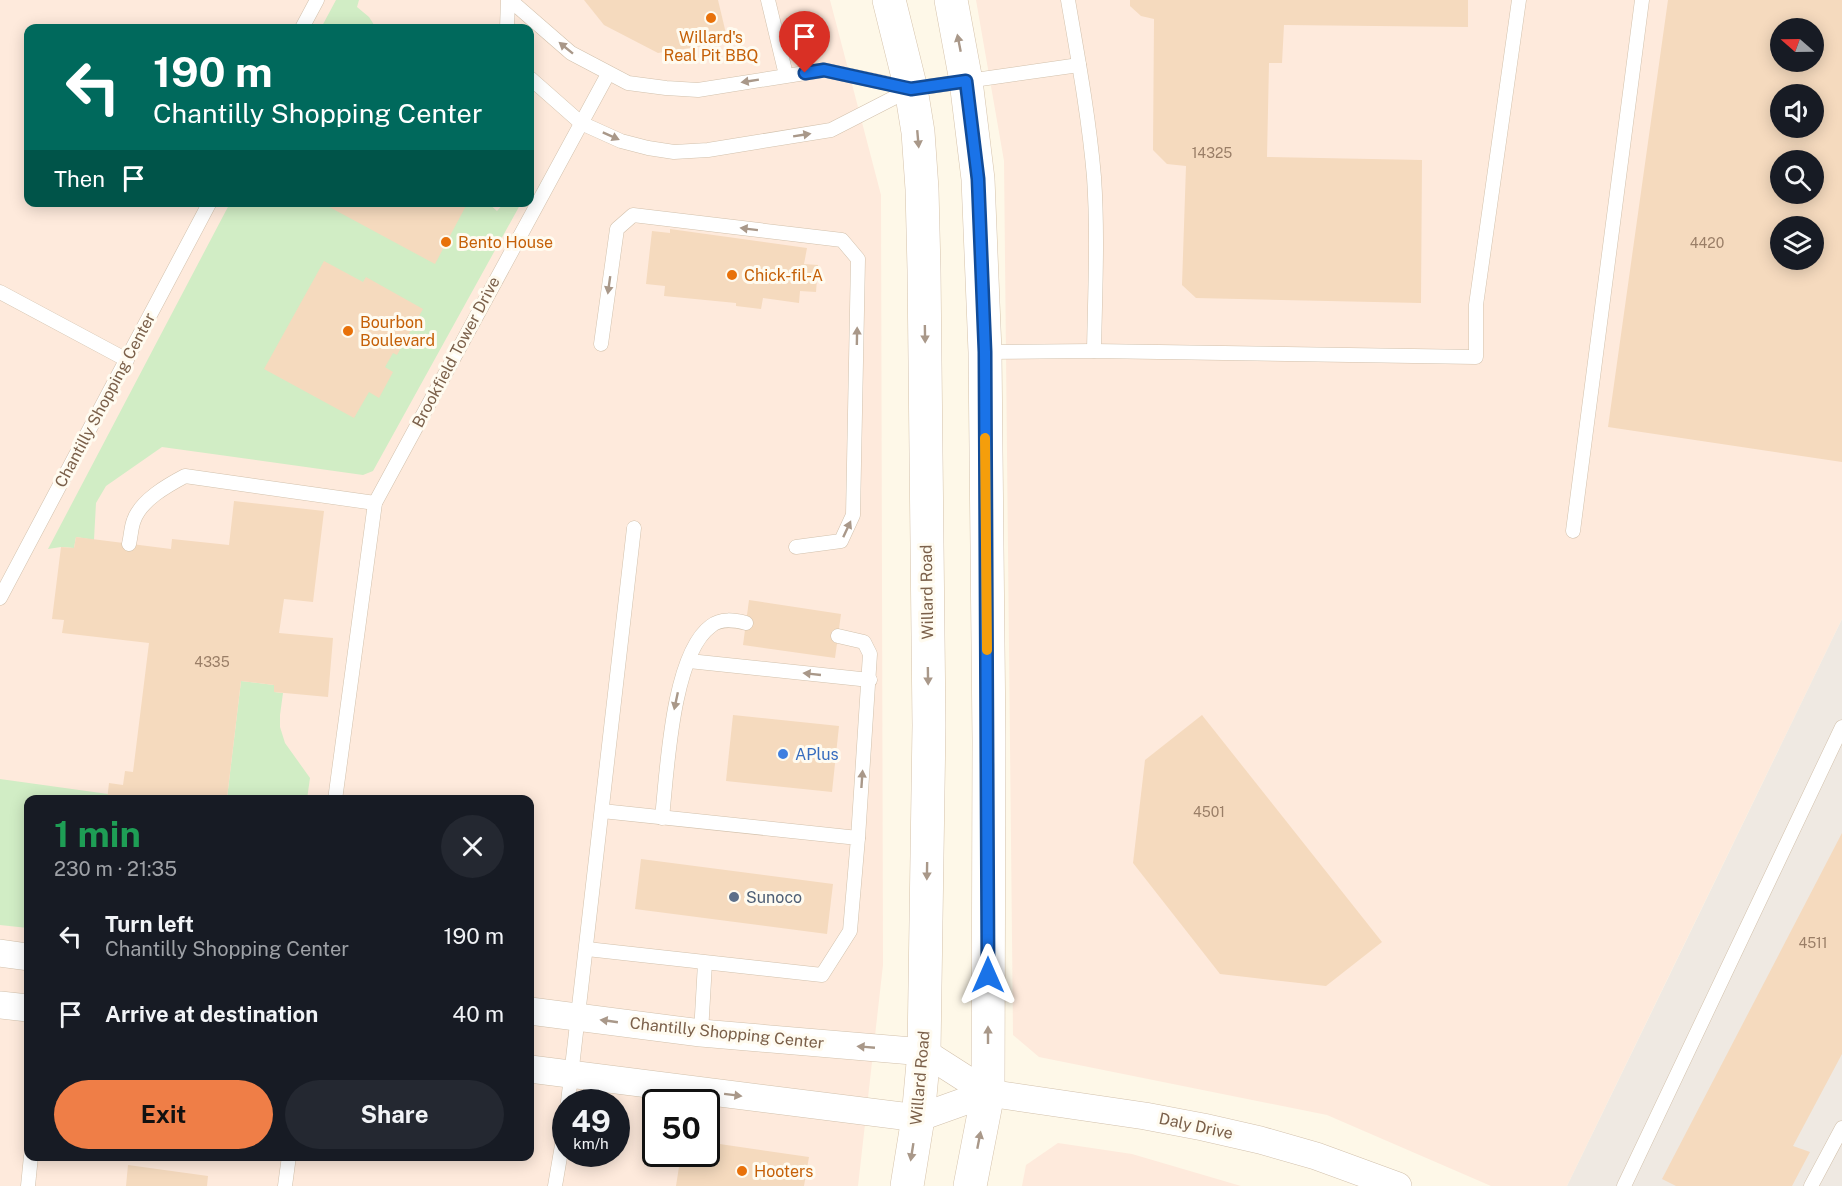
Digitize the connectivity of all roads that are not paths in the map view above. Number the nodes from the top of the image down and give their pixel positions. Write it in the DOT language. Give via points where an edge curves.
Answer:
graph roads {
  1 [pos="317,0"];
  2 [pos="509,0"];
  3 [pos="768,0"];
  4 [pos="889,0"];
  5 [pos="951,0"];
  6 [pos="1068,0"];
  7 [pos="1519,0"];
  8 [pos="1642,0"];
  9 [pos="304,24"];
  10 [pos="507,24"];
  11 [pos="1079,65"];
  12 [pos="608,74"];
  13 [pos="786,75"];
  14 [pos="966,81"];
  15 [pos="534,82"];
  16 [pos="911,89"];
  17 [pos="581,123"];
  18 [pos="207,207"];
  19 [pos="0,292"];
  20 [pos="601,344"];
  21 [pos="1094,351"];
  22 [pos="985,352"];
  23 [pos="127,360"];
  24 [pos="375,503"];
  25 [pos="633,528"];
  26 [pos="1573,531"];
  27 [pos="129,544"];
  28 [pos="796,547"];
  29 [pos="0,598"];
  30 [pos="746,623"];
  31 [pos="838,636"];
  32 [pos="689,661"];
  33 [pos="870,680"];
  34 [pos="1842,727"];
  35 [pos="336,795"];
  36 [pos="602,812"];
  37 [pos="662,818"];
  38 [pos="858,838"];
  39 [pos="587,950"];
  40 [pos="0,953"];
  41 [pos="24,956"];
  42 [pos="705,963"];
  43 [pos="0,1005"];
  44 [pos="24,1008"];
  45 [pos="534,1011"];
  46 [pos="579,1017"];
  47 [pos="701,1033"];
  48 [pos="924,1052"];
  49 [pos="534,1069"];
  50 [pos="572,1074"];
  51 [pos="570,1089"];
  52 [pos="988,1093"];
  53 [pos="918,1118"];
  54 [pos="1842,1128"];
  55 [pos="31,1161"];
  56 [pos="288,1161"];
  57 [pos="558,1167"];
  58 [pos="28,1186"];
  59 [pos="285,1186"];
  60 [pos="555,1186"];
  61 [pos="907,1186"];
  62 [pos="970,1186"];
  63 [pos="1398,1186"];
  64 [pos="1624,1186"];
  65 [pos="1811,1186"];
  1 -- 9 [label="lane"];
  2 -- 10 [label="lane"];
  12 -- 2 [label="lane, one-way" via="571,53"];
  3 -- 13 [label="lane"];
  4 -- 16 [label="main road, Willard Road"];
  14 -- 5 [label="main road, one-way"];
  6 -- 11 [label="lane"];
  7 -- 21 [label="lane" via="1476,305 1476,357"];
  8 -- 26 [label="lane"];
  11 -- 14 [label="lane"];
  11 -- 21 [label="lane" via="1094,176"];
  13 -- 12 [label="lane, one-way" via="698,90 628,83"];
  12 -- 17 [label="lane, Brookfield Tower Drive"];
  13 -- 16 [label="lane" via="824,70"];
  14 -- 16 [label="lane"];
  14 -- 22 [label="main road" via="978,179"];
  15 -- 17 [label="lane"];
  17 -- 16 [label="lane, one-way" via="648,148 674,152 708,150 831,130"];
  16 -- 48 [label="main road, Willard Road, one-way" via="918,132 924,270 929,725"];
  17 -- 24 [label="lane, Brookfield Tower Drive"];
  18 -- 23 [label="lane, Chantilly Shopping Center"];
  19 -- 23 [label="lane"];
  28 -- 20 [label="lane, one-way" via="841,541 853,515 858,259 842,240 633,215 617,229"];
  21 -- 22 [label="lane"];
  52 -- 22 [label="main road, one-way"];
  23 -- 29 [label="lane, Chantilly Shopping Center"];
  24 -- 27 [label="lane" via="185,476 164,487 134,518"];
  24 -- 35 [label="lane, Brookfield Tower Drive"];
  25 -- 36 [label="lane"];
  30 -- 32 [label="lane" via="731,619 711,625 696,642"];
  31 -- 33 [label="lane" via="864,642 870,654"];
  33 -- 32 [label="lane, one-way"];
  32 -- 37 [label="lane, one-way" via="675,700"];
  38 -- 33 [label="lane, one-way"];
  34 -- 64 [label="lane"];
  36 -- 37 [label="lane"];
  36 -- 39 [label="lane"];
  37 -- 38 [label="lane"];
  38 -- 42 [label="lane" via="850,930 822,975"];
  39 -- 42 [label="lane"];
  39 -- 46 [label="lane"];
  40 -- 41 [label="street"];
  42 -- 47 [label="lane"];
  43 -- 44 [label="street"];
  45 -- 46 [label="street, Chantilly Shopping Center"];
  47 -- 46 [label="street, Chantilly Shopping Center, one-way"];
  46 -- 50 [label="lane"];
  48 -- 47 [label="street, Chantilly Shopping Center, one-way"];
  48 -- 52 [label="street, Daly Drive"];
  48 -- 53 [label="main road, Willard Road"];
  49 -- 50 [label="street"];
  50 -- 51 [label="lane"];
  50 -- 53 [label="street, one-way"];
  52 -- 53 [label="street, Daly Drive"];
  62 -- 52 [label="main road, one-way"];
  52 -- 63 [label="street, Daly Drive" via="1203,1127 1316,1156"];
  53 -- 61 [label="main road, Willard Road, one-way"];
  54 -- 65 [label="lane"];
  55 -- 58 [label="lane"];
  56 -- 59 [label="lane"];
  57 -- 60 [label="lane"];
}
